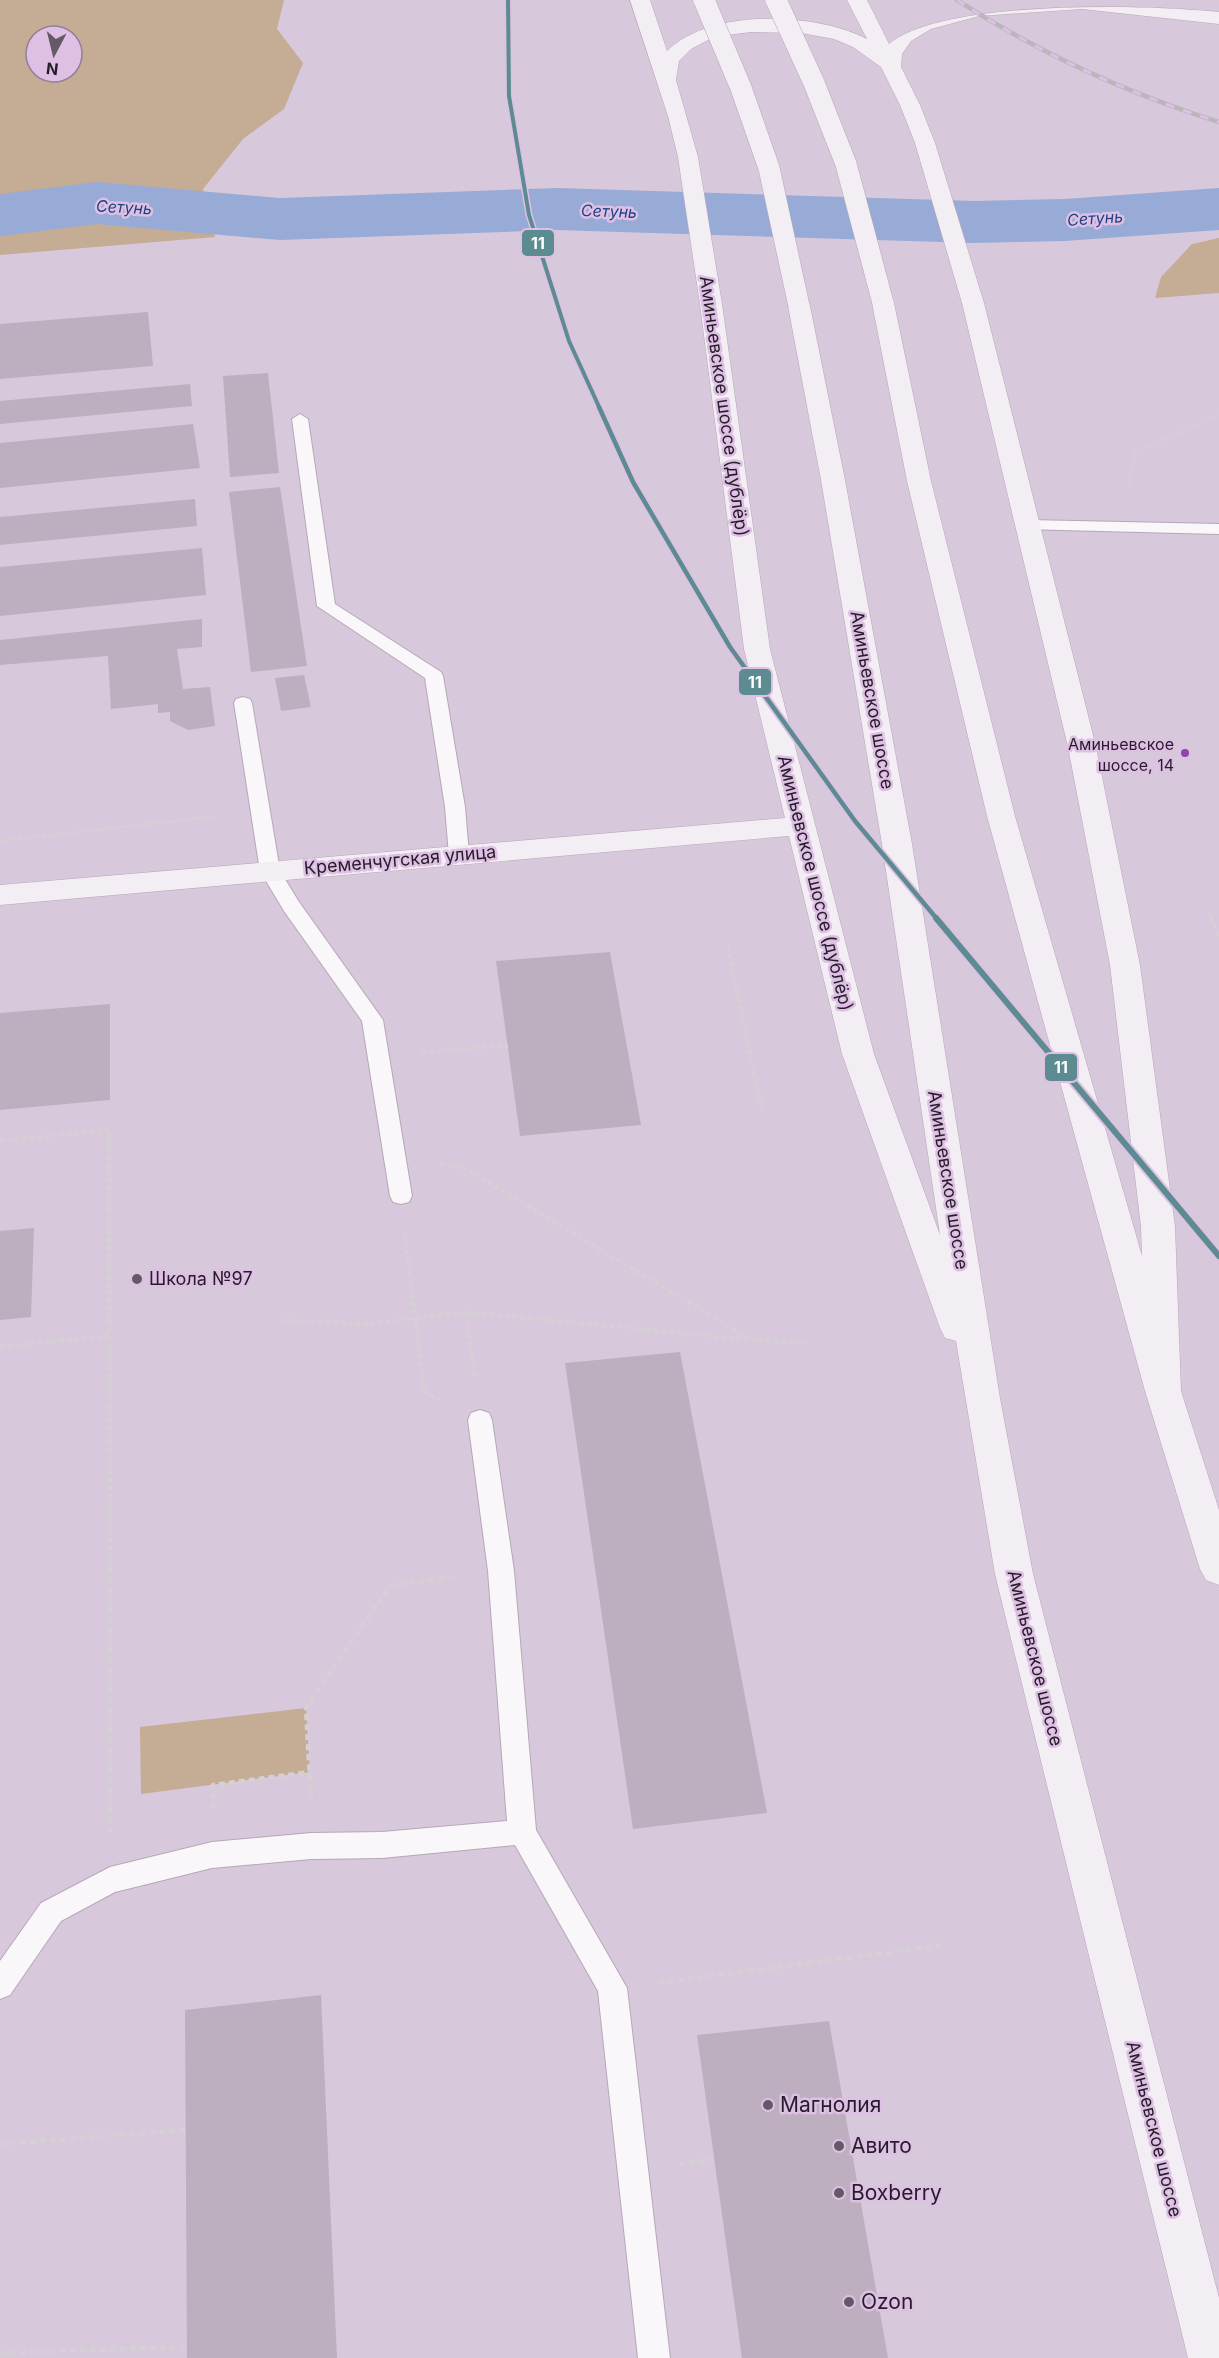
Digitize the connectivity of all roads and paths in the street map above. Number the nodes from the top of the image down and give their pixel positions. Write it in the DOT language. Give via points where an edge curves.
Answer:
graph roads {
  1 [pos="640,0"];
  2 [pos="704,0"];
  3 [pos="776,0"];
  4 [pos="857,0"];
  5 [pos="1058,0"];
  6 [pos="1084,3"];
  7 [pos="1219,18"];
  8 [pos="891,66"];
  9 [pos="666,80"];
  10 [pos="1219,414"];
  11 [pos="300,419"];
  12 [pos="1027,525"];
  13 [pos="1121,526"];
  14 [pos="1219,529"];
  15 [pos="243,703"];
  16 [pos="261,811"];
  17 [pos="801,826"];
  18 [pos="0,841"];
  19 [pos="459,855"];
  20 [pos="270,871"];
  21 [pos="0,895"];
  22 [pos="1208,910"];
  23 [pos="1219,937"];
  24 [pos="728,947"];
  25 [pos="508,1046"];
  26 [pos="378,1055"];
  27 [pos="762,1113"];
  28 [pos="0,1141"];
  29 [pos="466,1169"];
  30 [pos="401,1196"];
  31 [pos="405,1241"];
  32 [pos="466,1312"];
  33 [pos="415,1318"];
  34 [pos="280,1320"];
  35 [pos="109,1336"];
  36 [pos="751,1340"];
  37 [pos="811,1343"];
  38 [pos="0,1347"];
  39 [pos="1163,1391"];
  40 [pos="982,1398"];
  41 [pos="480,1420"];
  42 [pos="1219,1569"];
  43 [pos="501,1571"];
  44 [pos="213,1785"];
  45 [pos="109,1818"];
  46 [pos="522,1832"];
  47 [pos="944,1945"];
  48 [pos="0,1985"];
  49 [pos="612,1988"];
  50 [pos="185,2130"];
  51 [pos="0,2144"];
  52 [pos="187,2347"];
  53 [pos="0,2353"];
  54 [pos="654,2358"];
  55 [pos="1211,2358"];
  1 -- 9 [label="main road, Аминьевское шоссе (дублёр)"];
  2 -- 40 [label="main road, Аминьевское шоссе, bridge" via="769,168 799,306 897,844"];
  3 -- 39 [label="main road, bridge" via="846,164 883,303 920,481 1001,816"];
  4 -- 8 [label="main road"];
  5 -- 6 [label="main road"];
  6 -- 7 [label="main road"];
  6 -- 8 [label="main road" via="1025,4 939,19 902,40 892,53"];
  8 -- 9 [label="main road" via="871,49 840,35 801,27 759,25 719,31 687,43 669,60"];
  8 -- 12 [label="main road" via="925,143 973,303"];
  9 -- 17 [label="main road, Аминьевское шоссе (дублёр)" via="688,157 757,649"];
  10 -- 13 [label="path" via="1135,453"];
  11 -- 19 [label="lane" via="326,606 434,676"];
  12 -- 13 [label="lane"];
  12 -- 39 [label="main road" via="1082,747 1125,964 1158,1227"];
  13 -- 14 [label="lane"];
  15 -- 16 [label="lane"];
  16 -- 18 [label="path"];
  16 -- 20 [label="lane"];
  17 -- 19 [label="main road, Кременчугская улица"];
  17 -- 40 [label="main road, Аминьевское шоссе (дублёр)" via="858,1054"];
  19 -- 20 [label="main road, Кременчугская улица"];
  20 -- 21 [label="main road, Кременчугская улица"];
  20 -- 26 [label="lane" via="372,1020"];
  22 -- 23 [label="path"];
  24 -- 27 [label="path"];
  25 -- 26 [label="path"];
  26 -- 30 [label="lane"];
  28 -- 35 [label="path" via="109,1130"];
  29 -- 36 [label="path"];
  31 -- 33 [label="path"];
  32 -- 33 [label="path"];
  32 -- 36 [label="path"];
  32 -- 41 [label="path"];
  33 -- 34 [label="path" via="364,1324"];
  33 -- 41 [label="path" via="424,1392"];
  35 -- 38 [label="path"];
  35 -- 45 [label="path"];
  36 -- 37 [label="path"];
  39 -- 42 [label="main road"];
  40 -- 55 [label="main road, Аминьевское шоссе" via="1014,1574"];
  41 -- 43 [label="lane"];
  43 -- 44 [label="path" via="390,1585 306,1708 310,1772"];
  43 -- 46 [label="lane"];
  46 -- 48 [label="lane" via="212,1856 111,1880 51,1911"];
  46 -- 49 [label="lane"];
  47 -- 49 [label="path"];
  49 -- 54 [label="lane"];
  50 -- 51 [label="path"];
  52 -- 53 [label="path"];
}
